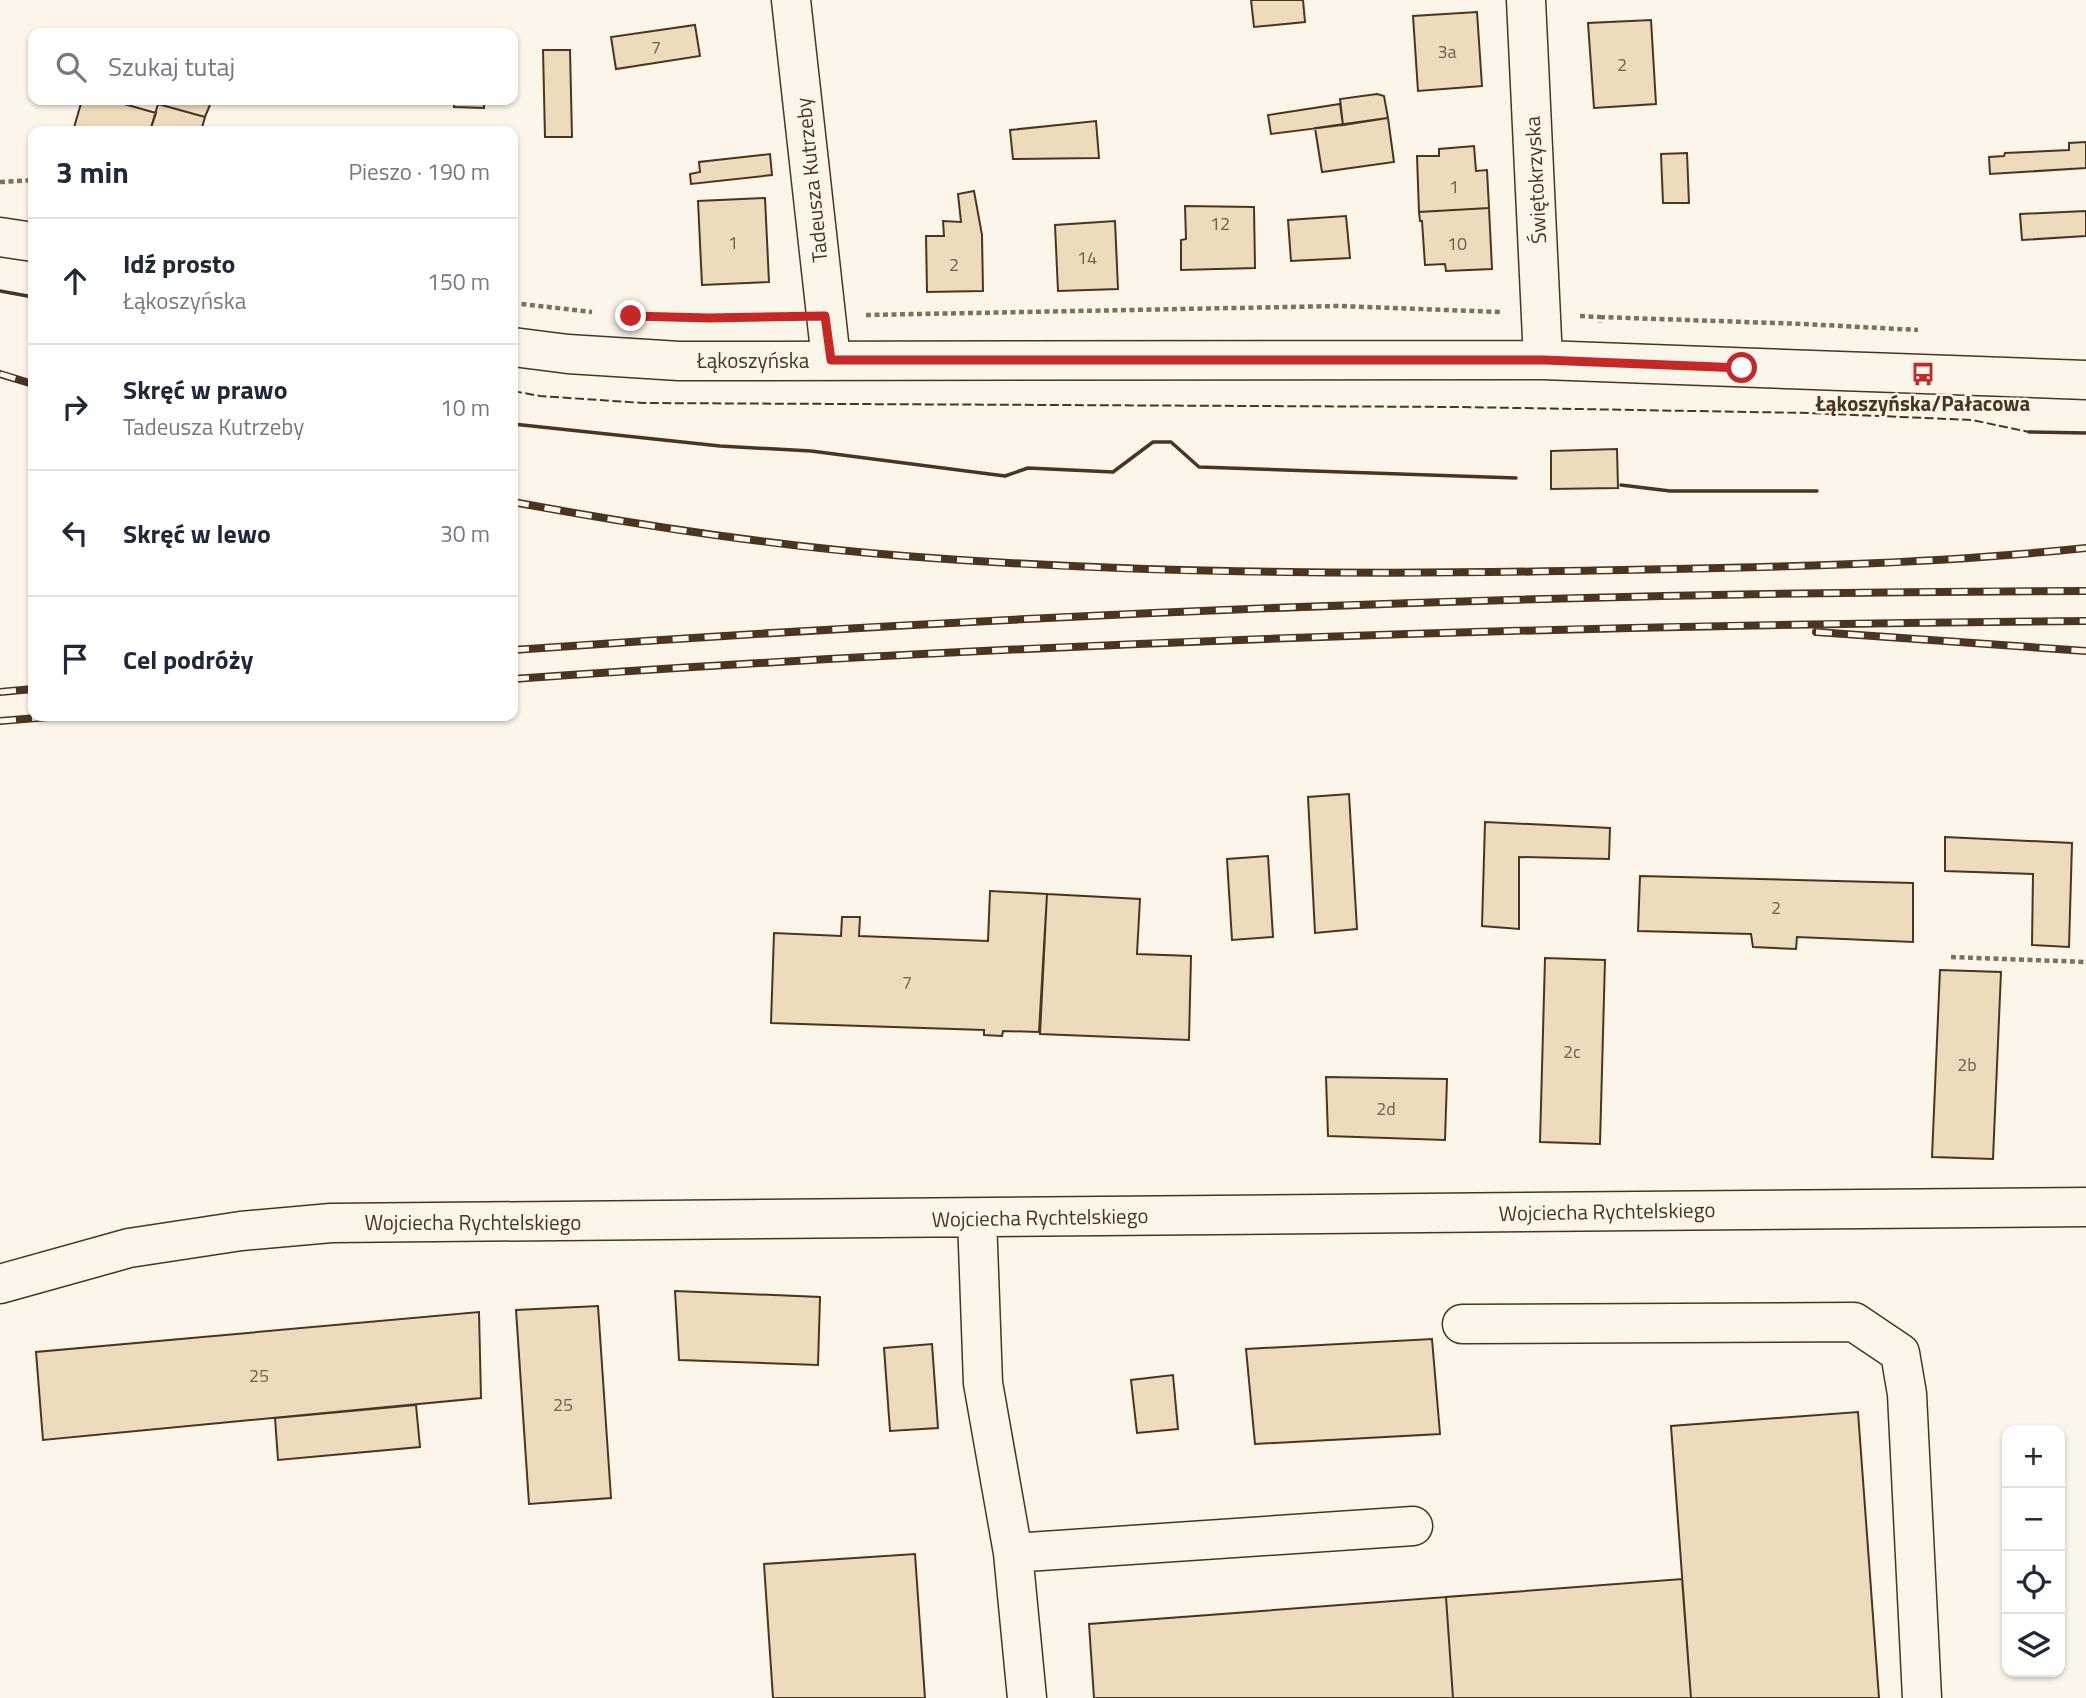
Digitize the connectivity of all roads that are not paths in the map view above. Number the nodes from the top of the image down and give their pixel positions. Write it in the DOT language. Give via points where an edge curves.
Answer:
graph roads {
  1 [pos="791,0"];
  2 [pos="1526,0"];
  3 [pos="0,237"];
  4 [pos="28,242"];
  5 [pos="518,347"];
  6 [pos="831,360"];
  7 [pos="1544,360"];
  8 [pos="2086,380"];
  9 [pos="2086,1207"];
  10 [pos="977,1218"];
  11 [pos="0,1284"];
  12 [pos="1462,1324"];
  13 [pos="1413,1526"];
  14 [pos="1013,1553"];
  15 [pos="1027,1698"];
  16 [pos="1922,1698"];
  1 -- 6 [label="street, Tadeusza Kutrzeby"];
  2 -- 7 [label="street, Świętokrzyska"];
  3 -- 4 [label="street"];
  5 -- 6 [label="street, Łąkoszyńska" via="679,361"];
  6 -- 7 [label="street, Łąkoszyńska"];
  7 -- 8 [label="street, Łąkoszyńska"];
  9 -- 10 [label="street, Wojciecha Rychtelskiego"];
  10 -- 11 [label="street, Wojciecha Rychtelskiego" via="331,1223 129,1248"];
  10 -- 14 [label="street" via="983,1382"];
  12 -- 16 [label="street" via="1854,1322 1900,1353 1907,1394"];
  13 -- 14 [label="street"];
  14 -- 15 [label="street"];
}
